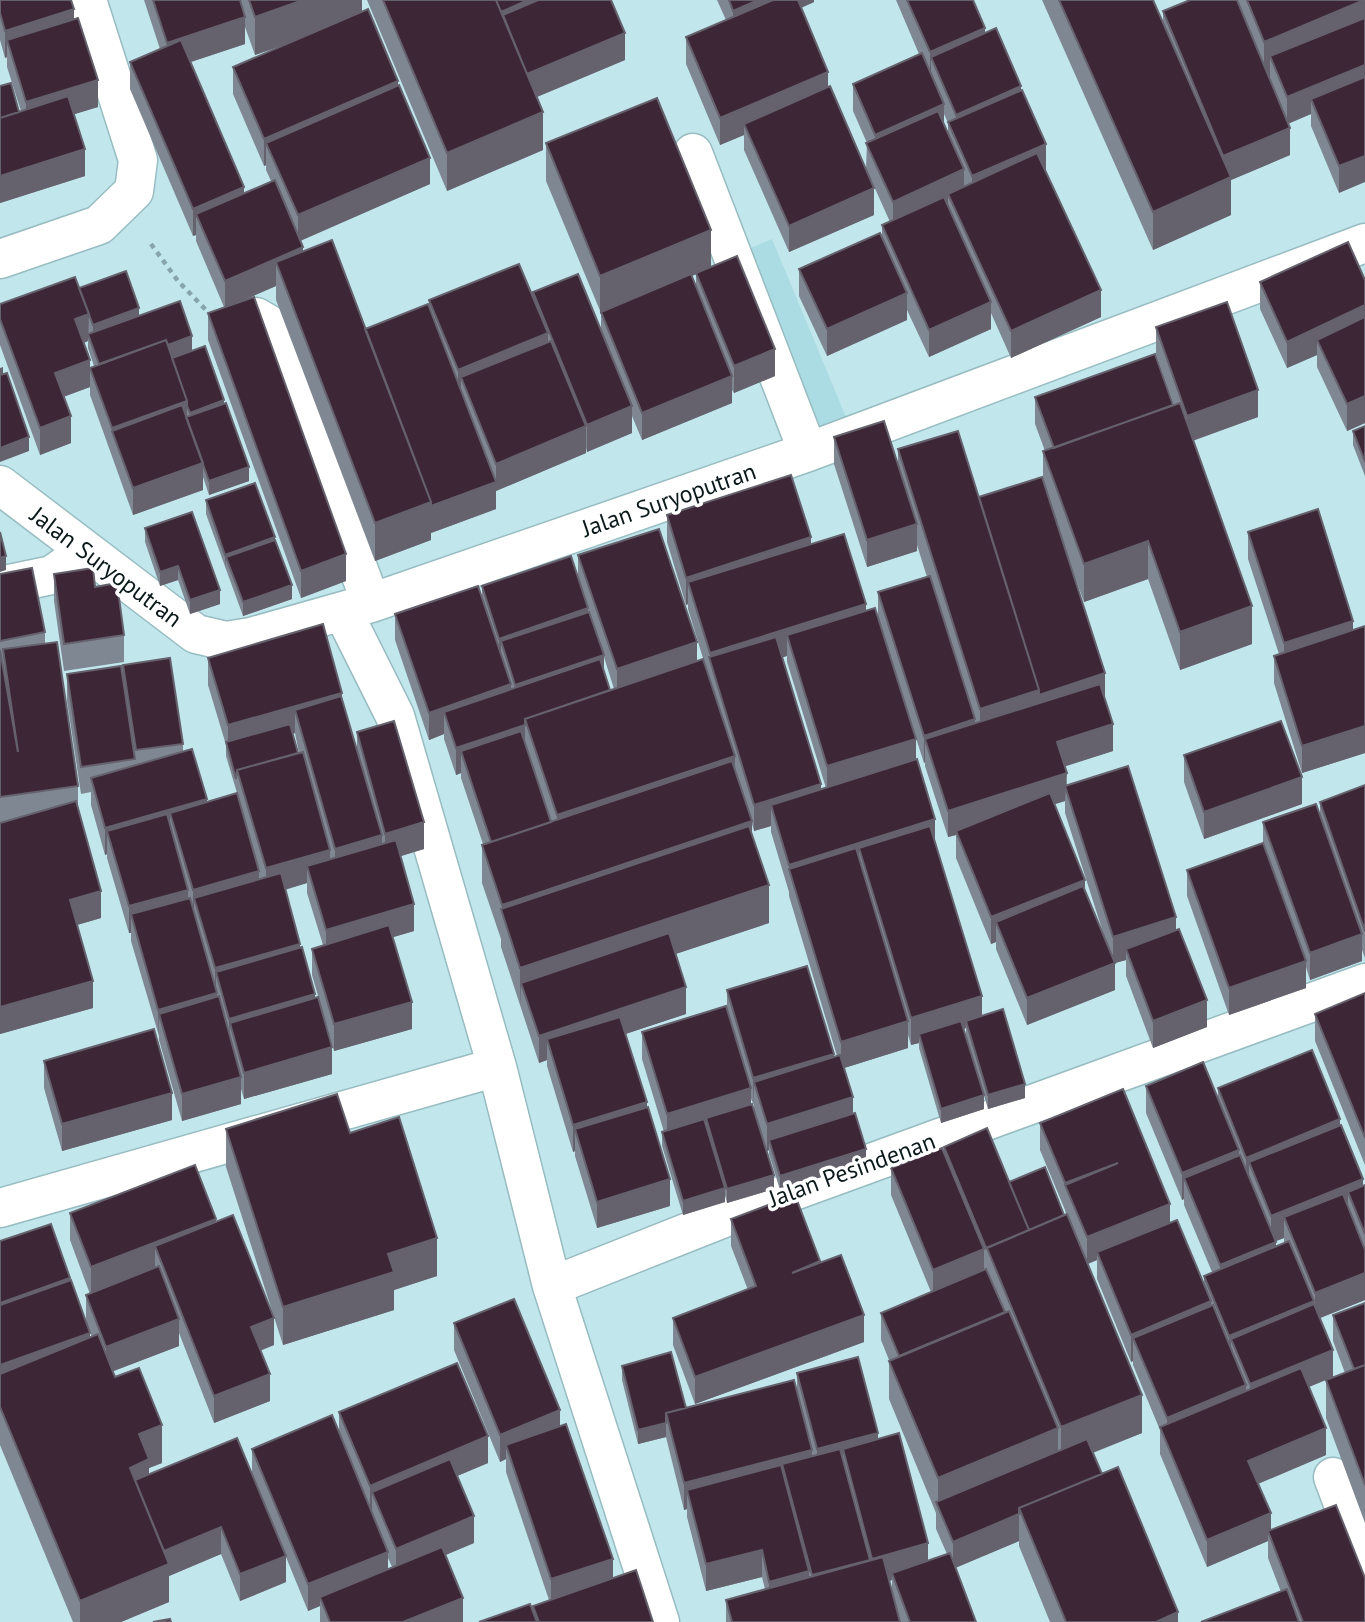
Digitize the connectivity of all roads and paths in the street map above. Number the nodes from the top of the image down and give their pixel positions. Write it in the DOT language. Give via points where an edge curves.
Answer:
graph roads {
  1 [pos="87,0"];
  2 [pos="693,152"];
  3 [pos="125,202"];
  4 [pos="1365,243"];
  5 [pos="0,259"];
  6 [pos="256,317"];
  7 [pos="808,452"];
  8 [pos="0,485"];
  9 [pos="85,552"];
  10 [pos="0,586"];
  11 [pos="357,608"];
  12 [pos="1365,983"];
  13 [pos="497,1067"];
  14 [pos="0,1208"];
  15 [pos="552,1286"];
  16 [pos="1333,1477"];
  17 [pos="1365,1562"];
  18 [pos="660,1622"];
  1 -- 3 [label="street" via="138,160 134,191"];
  2 -- 7 [label="street"];
  3 -- 5 [label="street" via="99,225"];
  3 -- 6 [label="path" via="196,302 222,317"];
  4 -- 7 [label="street, Jalan Suryoputran"];
  6 -- 11 [label="street" via="268,324"];
  7 -- 11 [label="street, Jalan Suryoputran"];
  8 -- 9 [label="street, Jalan Suryoputran"];
  9 -- 10 [label="street" via="51,575"];
  9 -- 11 [label="street, Jalan Suryoputran" via="177,623 210,640 251,637"];
  11 -- 13 [label="street" via="395,716"];
  12 -- 15 [label="street, Jalan Pesindenan" via="772,1199"];
  13 -- 14 [label="street"];
  13 -- 15 [label="street"];
  15 -- 18 [label="street"];
  16 -- 17 [label="street"];
}
